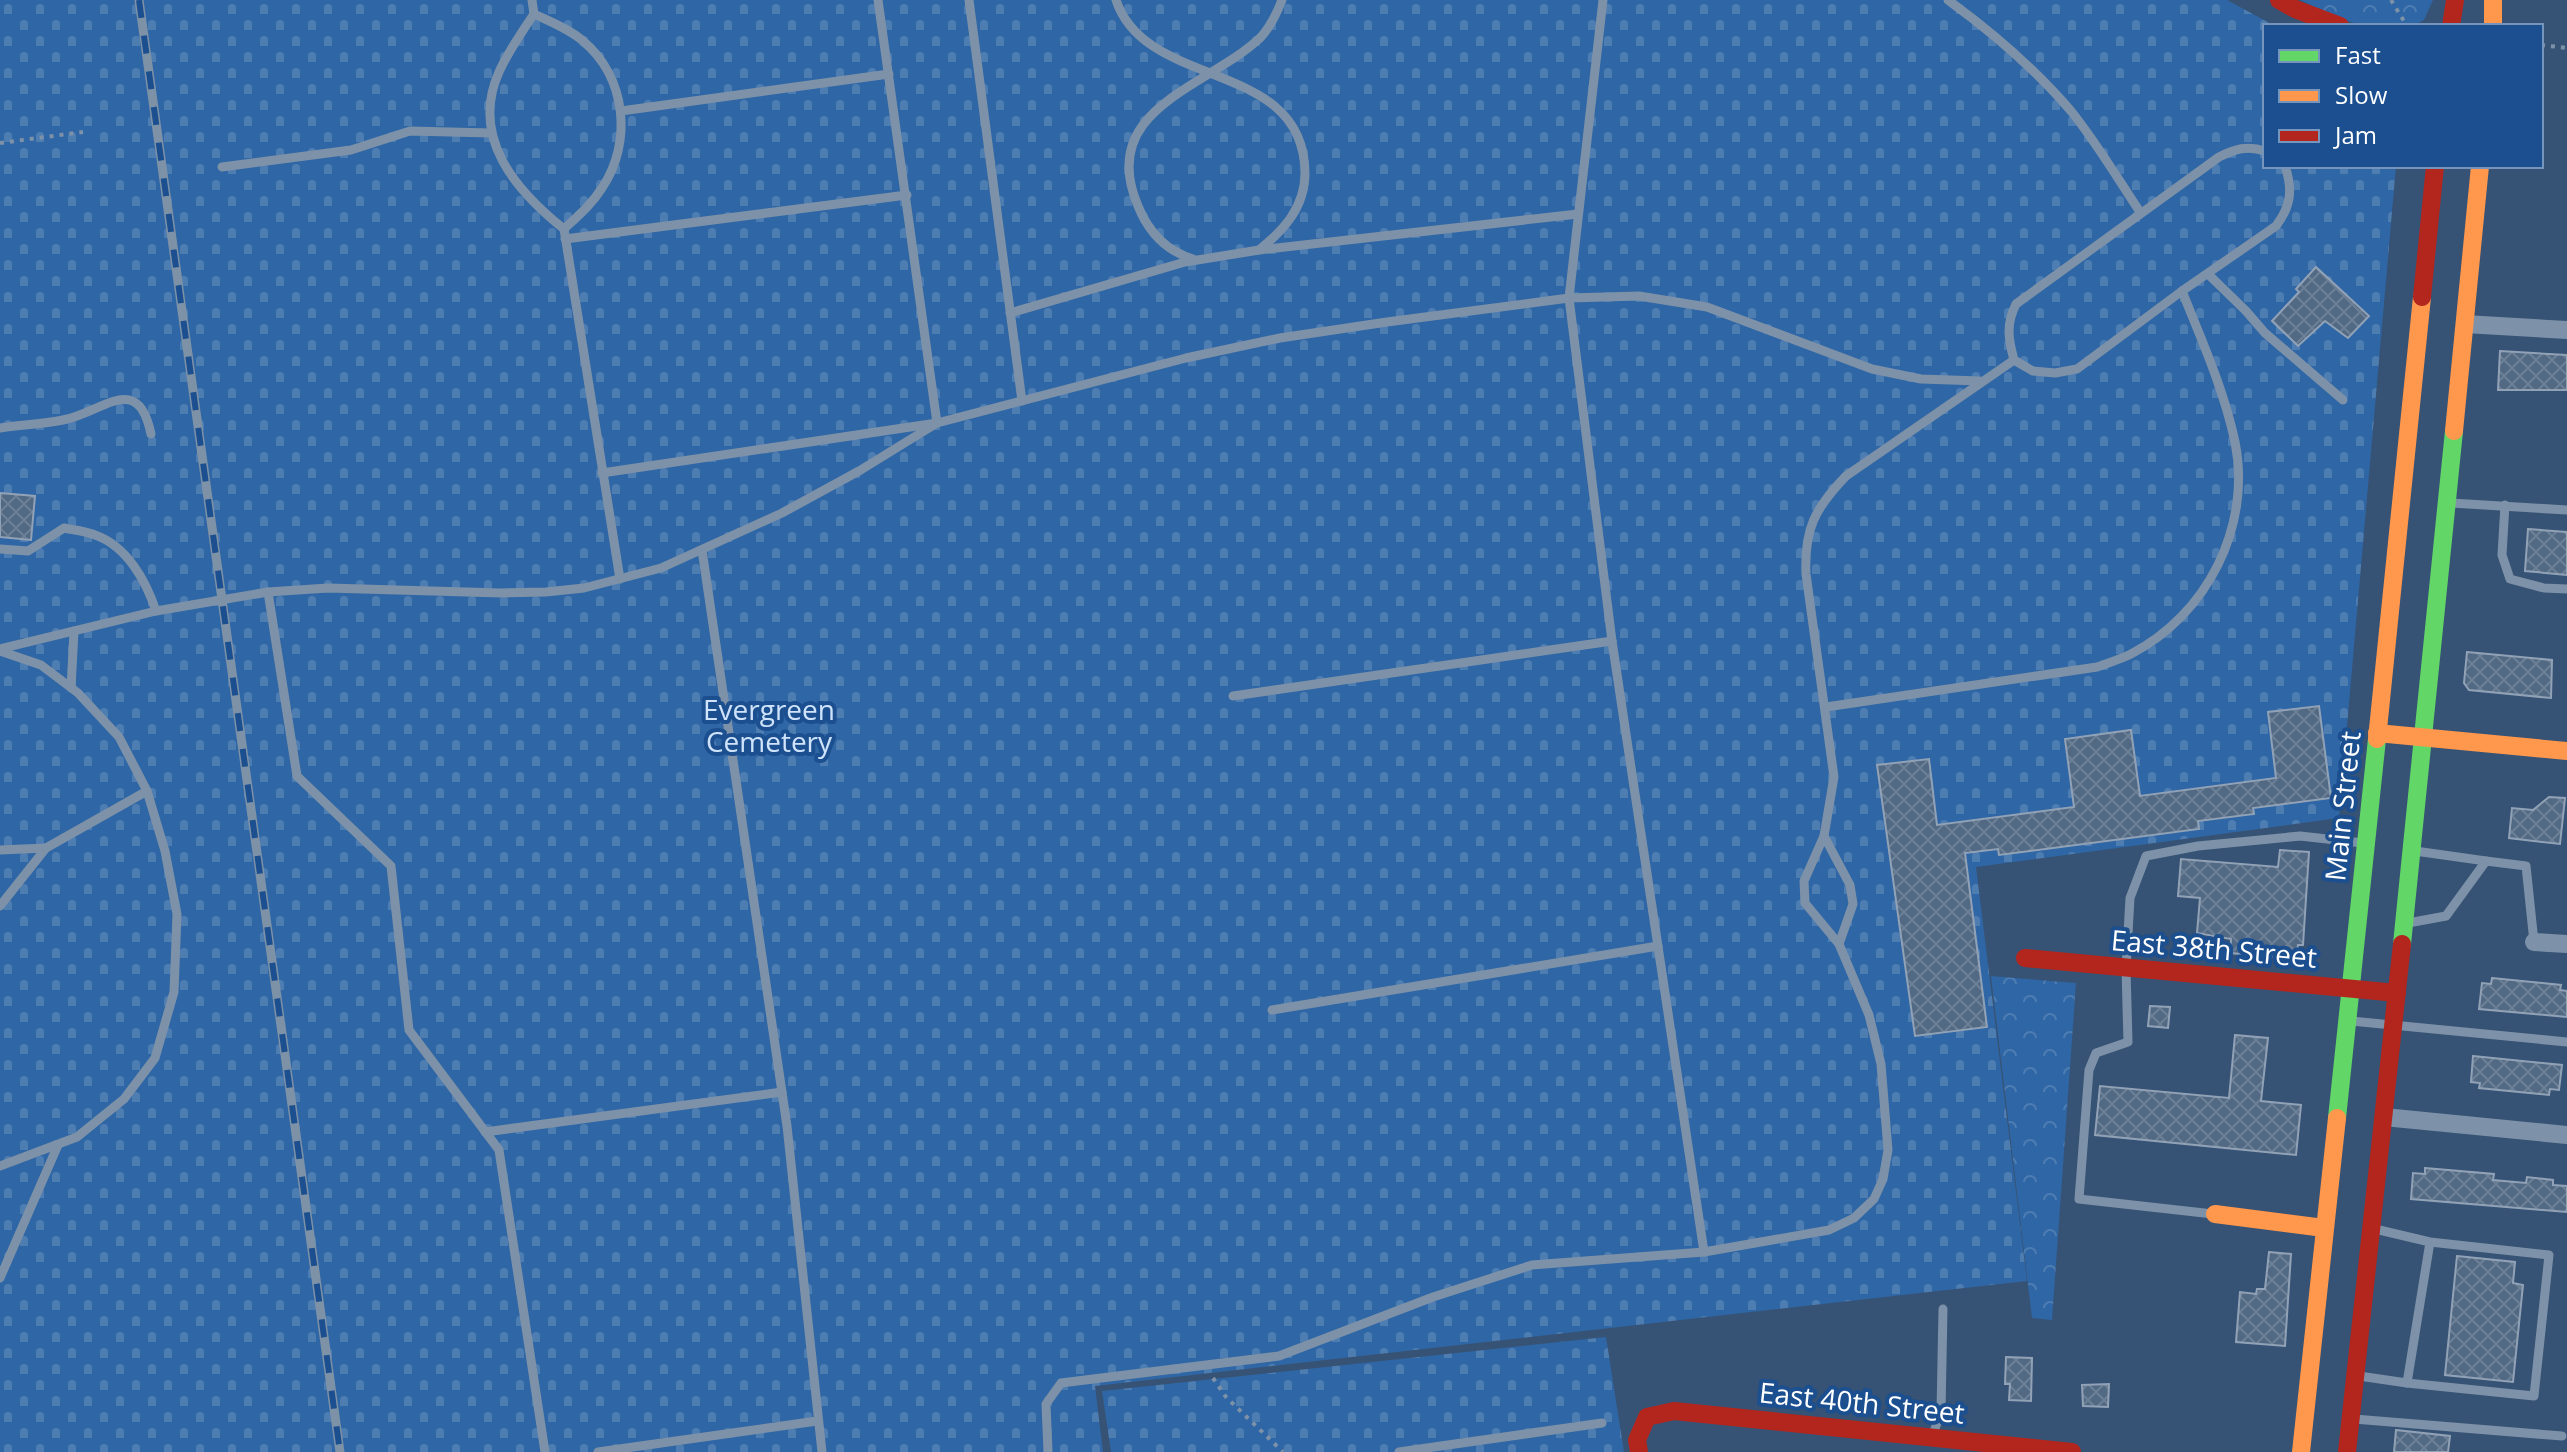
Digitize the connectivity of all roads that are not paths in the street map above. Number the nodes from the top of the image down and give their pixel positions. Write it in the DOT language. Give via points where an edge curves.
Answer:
graph roads {
  1 [pos="532,0"];
  2 [pos="878,0"];
  3 [pos="969,0"];
  4 [pos="1116,0"];
  5 [pos="1282,0"];
  6 [pos="1603,0"];
  7 [pos="1948,0"];
  8 [pos="2279,0"];
  9 [pos="2455,0"];
  10 [pos="2493,0"];
  11 [pos="534,14"];
  12 [pos="2335,24"];
  13 [pos="2451,24"];
  14 [pos="2493,24"];
  15 [pos="1209,72"];
  16 [pos="889,74"];
  17 [pos="621,111"];
  18 [pos="491,133"];
  19 [pos="2263,150"];
  20 [pos="222,167"];
  21 [pos="2286,168"];
  22 [pos="2435,168"];
  23 [pos="2480,168"];
  24 [pos="907,195"];
  25 [pos="2140,212"];
  26 [pos="1578,214"];
  27 [pos="564,234"];
  28 [pos="1259,250"];
  29 [pos="1196,260"];
  30 [pos="2208,274"];
  31 [pos="2182,291"];
  32 [pos="1569,298"];
  33 [pos="1010,313"];
  34 [pos="2465,324"];
  35 [pos="2567,330"];
  36 [pos="2014,360"];
  37 [pos="1980,381"];
  38 [pos="2343,400"];
  39 [pos="1022,401"];
  40 [pos="937,423"];
  41 [pos="0,428"];
  42 [pos="151,434"];
  43 [pos="602,473"];
  44 [pos="2447,503"];
  45 [pos="2505,505"];
  46 [pos="2567,510"];
  47 [pos="0,549"];
  48 [pos="702,550"];
  49 [pos="620,579"];
  50 [pos="2567,589"];
  51 [pos="268,592"];
  52 [pos="156,611"];
  53 [pos="74,631"];
  54 [pos="1612,641"];
  55 [pos="0,650"];
  56 [pos="71,688"];
  57 [pos="1233,696"];
  58 [pos="1826,707"];
  59 [pos="2377,733"];
  60 [pos="2424,738"];
  61 [pos="2567,751"];
  62 [pos="147,791"];
  63 [pos="1824,836"];
  64 [pos="2367,843"];
  65 [pos="46,848"];
  66 [pos="0,850"];
  67 [pos="2412,851"];
  68 [pos="2486,861"];
  69 [pos="0,906"];
  70 [pos="2404,923"];
  71 [pos="2534,942"];
  72 [pos="1839,944"];
  73 [pos="2567,944"];
  74 [pos="1658,946"];
  75 [pos="2025,958"];
  76 [pos="2126,969"];
  77 [pos="2352,988"];
  78 [pos="2397,993"];
  79 [pos="1272,1010"];
  80 [pos="2349,1021"];
  81 [pos="2394,1024"];
  82 [pos="2567,1042"];
  83 [pos="782,1092"];
  84 [pos="2384,1117"];
  85 [pos="485,1132"];
  86 [pos="2567,1135"];
  87 [pos="58,1145"];
  88 [pos="0,1166"];
  89 [pos="2215,1214"];
  90 [pos="2324,1228"];
  91 [pos="2372,1228"];
  92 [pos="2430,1242"];
  93 [pos="1704,1252"];
  94 [pos="0,1278"];
  95 [pos="1943,1309"];
  96 [pos="2356,1376"];
  97 [pos="2407,1383"];
  98 [pos="2351,1418"];
  99 [pos="817,1421"];
  100 [pos="1602,1423"];
  101 [pos="2562,1436"];
  102 [pos="1932,1438"];
  103 [pos="1463,1448"];
  104 [pos="545,1452"];
  105 [pos="598,1452"];
  106 [pos="822,1452"];
  107 [pos="1048,1452"];
  108 [pos="1399,1452"];
  109 [pos="1639,1452"];
  110 [pos="2072,1452"];
  111 [pos="2301,1452"];
  112 [pos="2347,1452"];
  1 -- 11 [label="lane"];
  2 -- 16 [label="lane"];
  3 -- 33 [label="lane"];
  4 -- 15 [label="lane" via="1140,37"];
  5 -- 15 [label="lane" via="1260,37"];
  6 -- 26 [label="lane"];
  7 -- 25 [label="lane" via="2015,54 2071,111"];
  8 -- 12 [label="main road"];
  9 -- 13 [label="main road"];
  10 -- 14 [label="main road"];
  11 -- 17 [label="lane" via="582,39 600,57"];
  11 -- 18 [label="lane" via="497,75 490,97"];
  15 -- 28 [label="lane" via="1270,103 1295,129 1302,148 1305,182 1300,201 1280,233"];
  15 -- 29 [label="lane" via="1151,114 1138,133 1129,176 1143,219 1170,250"];
  16 -- 17 [label="lane"];
  16 -- 24 [label="lane"];
  17 -- 27 [label="lane" via="618,154 604,186"];
  18 -- 20 [label="lane" via="410,131 351,150"];
  18 -- 27 [label="lane" via="509,174"];
  19 -- 25 [label="lane" via="2236,148"];
  21 -- 30 [label="lane" via="2291,197 2276,226"];
  22 -- 59 [label="main road, Main Street"];
  23 -- 34 [label="main road"];
  24 -- 27 [label="lane"];
  24 -- 40 [label="lane"];
  25 -- 36 [label="lane" via="2016,304 2008,320"];
  26 -- 28 [label="lane"];
  26 -- 32 [label="lane"];
  27 -- 43 [label="lane"];
  28 -- 29 [label="lane"];
  29 -- 33 [label="lane"];
  30 -- 31 [label="lane"];
  30 -- 38 [label="lane" via="2265,333"];
  31 -- 36 [label="lane" via="2077,369 2033,371"];
  31 -- 58 [label="lane" via="2218,381 2239,477 2229,540 2192,606 2160,636 2097,667"];
  32 -- 37 [label="lane" via="1639,296 1694,304 1872,369 1921,379"];
  32 -- 39 [label="lane" via="1280,338"];
  32 -- 54 [label="lane"];
  33 -- 39 [label="lane"];
  34 -- 35 [label="street"];
  34 -- 44 [label="main road"];
  36 -- 37 [label="lane"];
  37 -- 58 [label="lane" via="1846,476 1824,499 1810,525 1804,547 1806,574"];
  39 -- 40 [label="lane"];
  40 -- 43 [label="lane"];
  40 -- 48 [label="lane" via="795,506"];
  41 -- 42 [label="lane" via="66,420 115,400 131,400 147,415"];
  43 -- 49 [label="lane"];
  44 -- 45 [label="lane"];
  44 -- 60 [label="main road"];
  45 -- 46 [label="lane"];
  45 -- 50 [label="lane" via="2502,555 2510,579"];
  47 -- 52 [label="lane" via="28,551 64,528 97,535 125,555 147,583"];
  48 -- 49 [label="lane"];
  48 -- 83 [label="lane"];
  49 -- 51 [label="lane" via="546,592"];
  51 -- 52 [label="lane"];
  51 -- 85 [label="lane" via="297,776 391,866 409,1030"];
  52 -- 53 [label="lane"];
  53 -- 55 [label="lane"];
  53 -- 56 [label="lane"];
  54 -- 57 [label="lane"];
  54 -- 74 [label="lane"];
  55 -- 56 [label="lane" via="41,665"];
  56 -- 62 [label="lane" via="119,737"];
  58 -- 63 [label="lane" via="1834,777"];
  59 -- 60 [label="main road"];
  59 -- 64 [label="main road, Main Street"];
  60 -- 61 [label="main road"];
  60 -- 67 [label="main road"];
  62 -- 65 [label="lane"];
  62 -- 87 [label="lane" via="177,914 174,992 155,1058 124,1099 77,1137"];
  63 -- 72 [label="lane" via="1850,885 1853,904"];
  63 -- 72 [label="lane" via="1804,881 1805,903"];
  64 -- 76 [label="lane" via="2300,836 2146,856 2130,898"];
  64 -- 77 [label="main road, Main Street"];
  65 -- 66 [label="lane"];
  65 -- 69 [label="lane"];
  67 -- 68 [label="lane"];
  67 -- 70 [label="main road"];
  68 -- 70 [label="lane" via="2446,916"];
  68 -- 71 [label="lane" via="2526,866"];
  70 -- 78 [label="main road"];
  71 -- 73 [label="street"];
  72 -- 93 [label="lane" via="1869,1015 1881,1064 1888,1150 1879,1189 1854,1218 1829,1230"];
  74 -- 79 [label="lane"];
  74 -- 93 [label="lane"];
  75 -- 76 [label="main road, East 38th Street"];
  76 -- 77 [label="main road, East 38th Street"];
  76 -- 89 [label="lane" via="2128,1042 2096,1053 2089,1070 2079,1199"];
  77 -- 78 [label="main road, East 38th Street"];
  77 -- 80 [label="main road, Main Street"];
  78 -- 81 [label="main road"];
  80 -- 81 [label="lane"];
  80 -- 90 [label="main road, Main Street"];
  81 -- 82 [label="lane"];
  81 -- 84 [label="main road"];
  83 -- 85 [label="lane"];
  83 -- 99 [label="lane"];
  84 -- 86 [label="street"];
  84 -- 91 [label="main road"];
  85 -- 104 [label="lane" via="499,1150"];
  87 -- 88 [label="lane"];
  87 -- 94 [label="lane"];
  89 -- 90 [label="main road"];
  90 -- 111 [label="main road, Main Street"];
  91 -- 92 [label="lane"];
  91 -- 96 [label="main road"];
  92 -- 97 [label="lane"];
  92 -- 97 [label="lane" via="2549,1255 2534,1396"];
  93 -- 107 [label="lane" via="1532,1265 1279,1356 1061,1383 1046,1404"];
  95 -- 102 [label="lane" via="1941,1412"];
  96 -- 97 [label="lane"];
  96 -- 98 [label="main road"];
  98 -- 101 [label="lane"];
  98 -- 112 [label="main road"];
  99 -- 105 [label="lane"];
  99 -- 106 [label="lane"];
  100 -- 103 [label="lane"];
  102 -- 109 [label="main road, East 40th Street" via="1674,1411 1647,1417 1637,1440"];
  102 -- 110 [label="main road, East 40th Street"];
  103 -- 108 [label="lane"];
}
